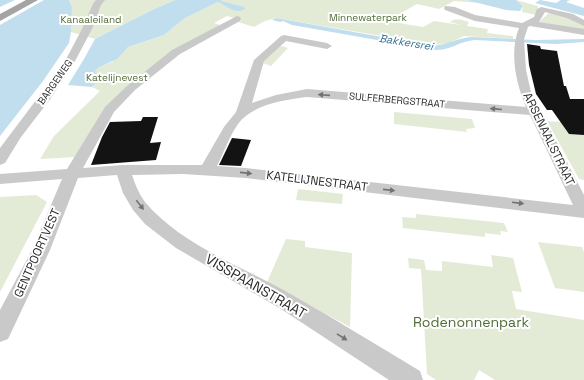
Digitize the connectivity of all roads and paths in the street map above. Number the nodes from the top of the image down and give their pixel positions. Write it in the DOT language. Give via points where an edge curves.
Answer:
graph roads {
  1 [pos="26,0"];
  2 [pos="33,0"];
  3 [pos="101,0"];
  4 [pos="448,8"];
  5 [pos="0,13"];
  6 [pos="0,18"];
  7 [pos="237,19"];
  8 [pos="584,23"];
  9 [pos="526,24"];
  10 [pos="584,32"];
  11 [pos="327,46"];
  12 [pos="243,108"];
  13 [pos="535,112"];
  14 [pos="0,160"];
  15 [pos="123,170"];
  16 [pos="207,170"];
  17 [pos="0,171"];
  18 [pos="72,174"];
  19 [pos="49,175"];
  20 [pos="0,179"];
  21 [pos="584,211"];
  22 [pos="0,332"];
  23 [pos="411,380"];
  1 -- 5 [label="main road"];
  2 -- 6 [label="main road"];
  3 -- 14 [label="street, BARGEWEG" via="96,4 83,38 69,63"];
  4 -- 9 [label="street" via="470,17"];
  7 -- 18 [label="street" via="176,52 131,88 109,110"];
  8 -- 9 [label="street" via="570,16 541,9 540,16 535,21"];
  9 -- 10 [label="street"];
  9 -- 13 [label="street, ARSENAALSTRAAT" via="519,40 521,70 525,92"];
  11 -- 12 [label="street" via="284,38 259,60"];
  13 -- 12 [label="street, SULFERBERGSTRAAT, one-way" via="307,93"];
  12 -- 16 [label="street"];
  13 -- 21 [label="street, ARSENAALSTRAAT"];
  15 -- 16 [label="street, KATELIJNESTRAAT"];
  15 -- 18 [label="street, KATELIJNESTRAAT"];
  15 -- 23 [label="street, VISSPAANSTRAAT, one-way" via="128,188 140,206 182,243 271,293"];
  16 -- 21 [label="street, KATELIJNESTRAAT, one-way"];
  17 -- 19 [label="street, KATELIJNESTRAAT" via="43,169"];
  18 -- 19 [label="street, KATELIJNESTRAAT"];
  18 -- 22 [label="street, GENTPOORTVEST" via="41,250"];
  19 -- 20 [label="street, KATELIJNESTRAAT"];
}
